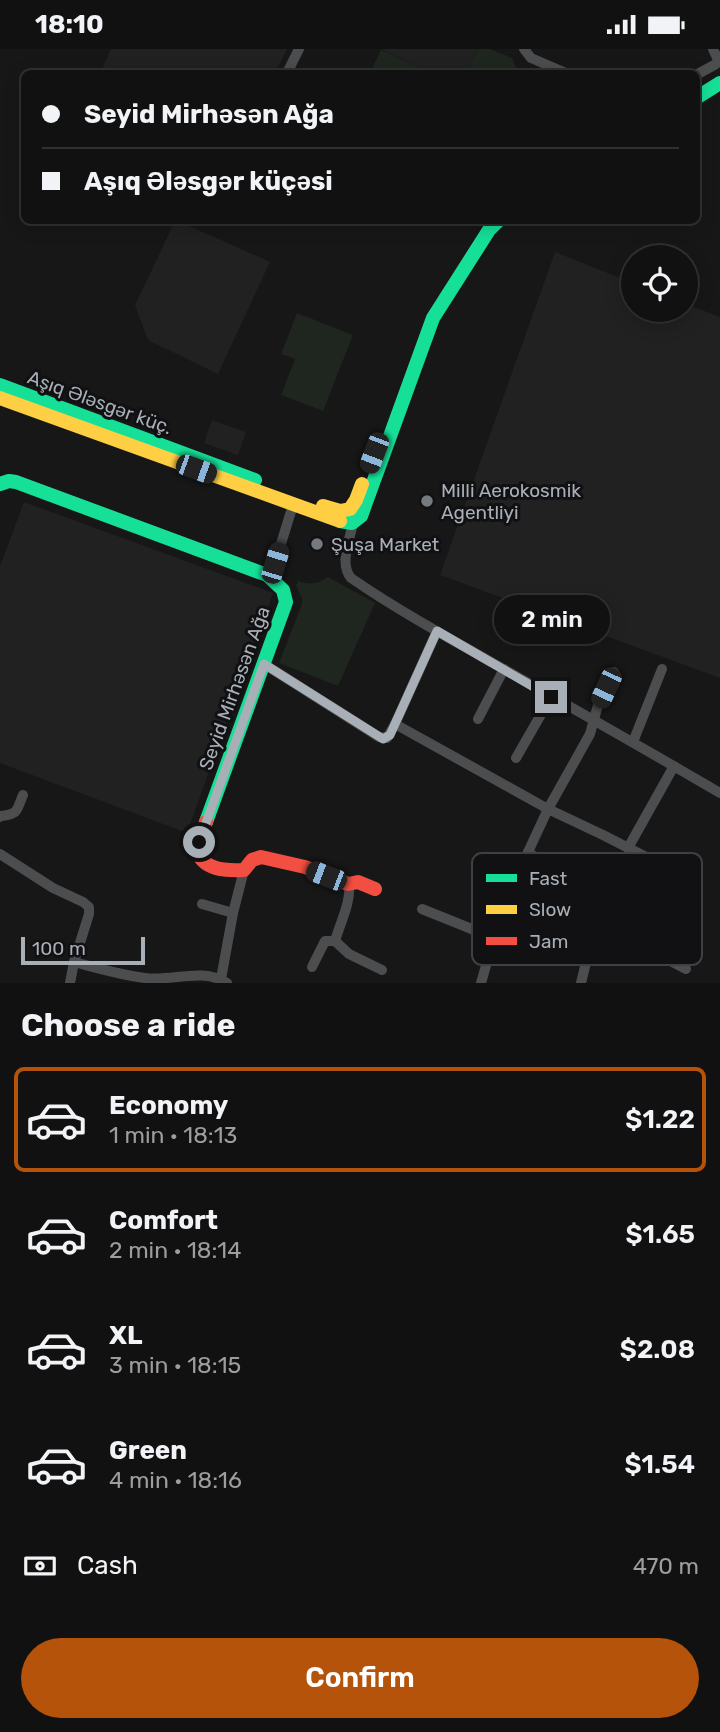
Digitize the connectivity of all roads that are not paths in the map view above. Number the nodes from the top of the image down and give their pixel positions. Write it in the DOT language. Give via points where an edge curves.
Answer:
graph roads {
  1 [pos="299,49"];
  2 [pos="524,49"];
  3 [pos="713,49"];
  4 [pos="288,70"];
  5 [pos="559,70"];
  6 [pos="709,77"];
  7 [pos="487,224"];
  8 [pos="495,224"];
  9 [pos="427,324"];
  10 [pos="0,386"];
  11 [pos="0,398"];
  12 [pos="0,484"];
  13 [pos="295,500"];
  14 [pos="348,515"];
  15 [pos="267,575"];
  16 [pos="437,631"];
  17 [pos="264,664"];
  18 [pos="504,669"];
  19 [pos="662,669"];
  20 [pos="614,672"];
  21 [pos="551,697"];
  22 [pos="478,719"];
  23 [pos="594,722"];
  24 [pos="395,724"];
  25 [pos="633,742"];
  26 [pos="516,758"];
  27 [pos="674,766"];
  28 [pos="720,793"];
  29 [pos="23,795"];
  30 [pos="548,809"];
  31 [pos="0,817"];
  32 [pos="628,848"];
  33 [pos="528,852"];
  34 [pos="638,853"];
  35 [pos="0,854"];
  36 [pos="244,870"];
  37 [pos="348,884"];
  38 [pos="375,889"];
  39 [pos="202,904"];
  40 [pos="422,909"];
  41 [pos="233,913"];
  42 [pos="472,929"];
  43 [pos="335,941"];
  44 [pos="74,962"];
  45 [pos="486,965"];
  46 [pos="585,965"];
  47 [pos="678,965"];
  48 [pos="312,967"];
  49 [pos="686,969"];
  50 [pos="382,970"];
  51 [pos="224,982"];
  52 [pos="69,983"];
  53 [pos="481,983"];
  54 [pos="581,983"];
  1 -- 4 [label="street"];
  2 -- 5 [label="street" via="531,58"];
  3 -- 6 [label="street" via="718,60"];
  7 -- 9 [label="main road" via="434,304"];
  8 -- 9 [label="main road"];
  9 -- 14 [label="main road" via="363,511 357,521"];
  10 -- 13 [label="main road, Aşıq Ələsgər küç."];
  11 -- 13 [label="main road, Aşıq Ələsgər küç."];
  12 -- 15 [label="main road" via="16,482"];
  13 -- 14 [label="main road, Aşıq Ələsgər küç."];
  13 -- 15 [label="street"];
  14 -- 16 [label="street" via="347,573"];
  15 -- 17 [label="main road, Seyid Mirhəsən Ağa" via="284,590 286,602"];
  16 -- 18 [label="street"];
  16 -- 24 [label="street"];
  17 -- 24 [label="street" via="379,737 387,738"];
  17 -- 36 [label="main road, Seyid Mirhəsən Ağa" via="196,849 205,864 220,870"];
  18 -- 21 [label="street"];
  18 -- 22 [label="street"];
  19 -- 25 [label="street"];
  20 -- 23 [label="street"];
  21 -- 23 [label="street"];
  21 -- 26 [label="street"];
  23 -- 25 [label="street"];
  23 -- 30 [label="street"];
  24 -- 30 [label="street"];
  25 -- 27 [label="street"];
  27 -- 28 [label="street"];
  27 -- 32 [label="street"];
  29 -- 31 [label="street" via="16,812"];
  30 -- 32 [label="street"];
  30 -- 33 [label="street"];
  32 -- 34 [label="street"];
  35 -- 44 [label="street" via="89,907"];
  36 -- 37 [label="main road" via="261,857"];
  36 -- 41 [label="street"];
  37 -- 38 [label="main road" via="357,882"];
  37 -- 43 [label="street" via="350,891"];
  39 -- 41 [label="street"];
  40 -- 42 [label="street"];
  41 -- 51 [label="street"];
  43 -- 48 [label="street" via="325,941"];
  43 -- 50 [label="street" via="349,954"];
  44 -- 51 [label="street" via="145,978 202,975"];
  44 -- 52 [label="street"];
  45 -- 53 [label="street"];
  46 -- 54 [label="street"];
  47 -- 49 [label="street"];
}
